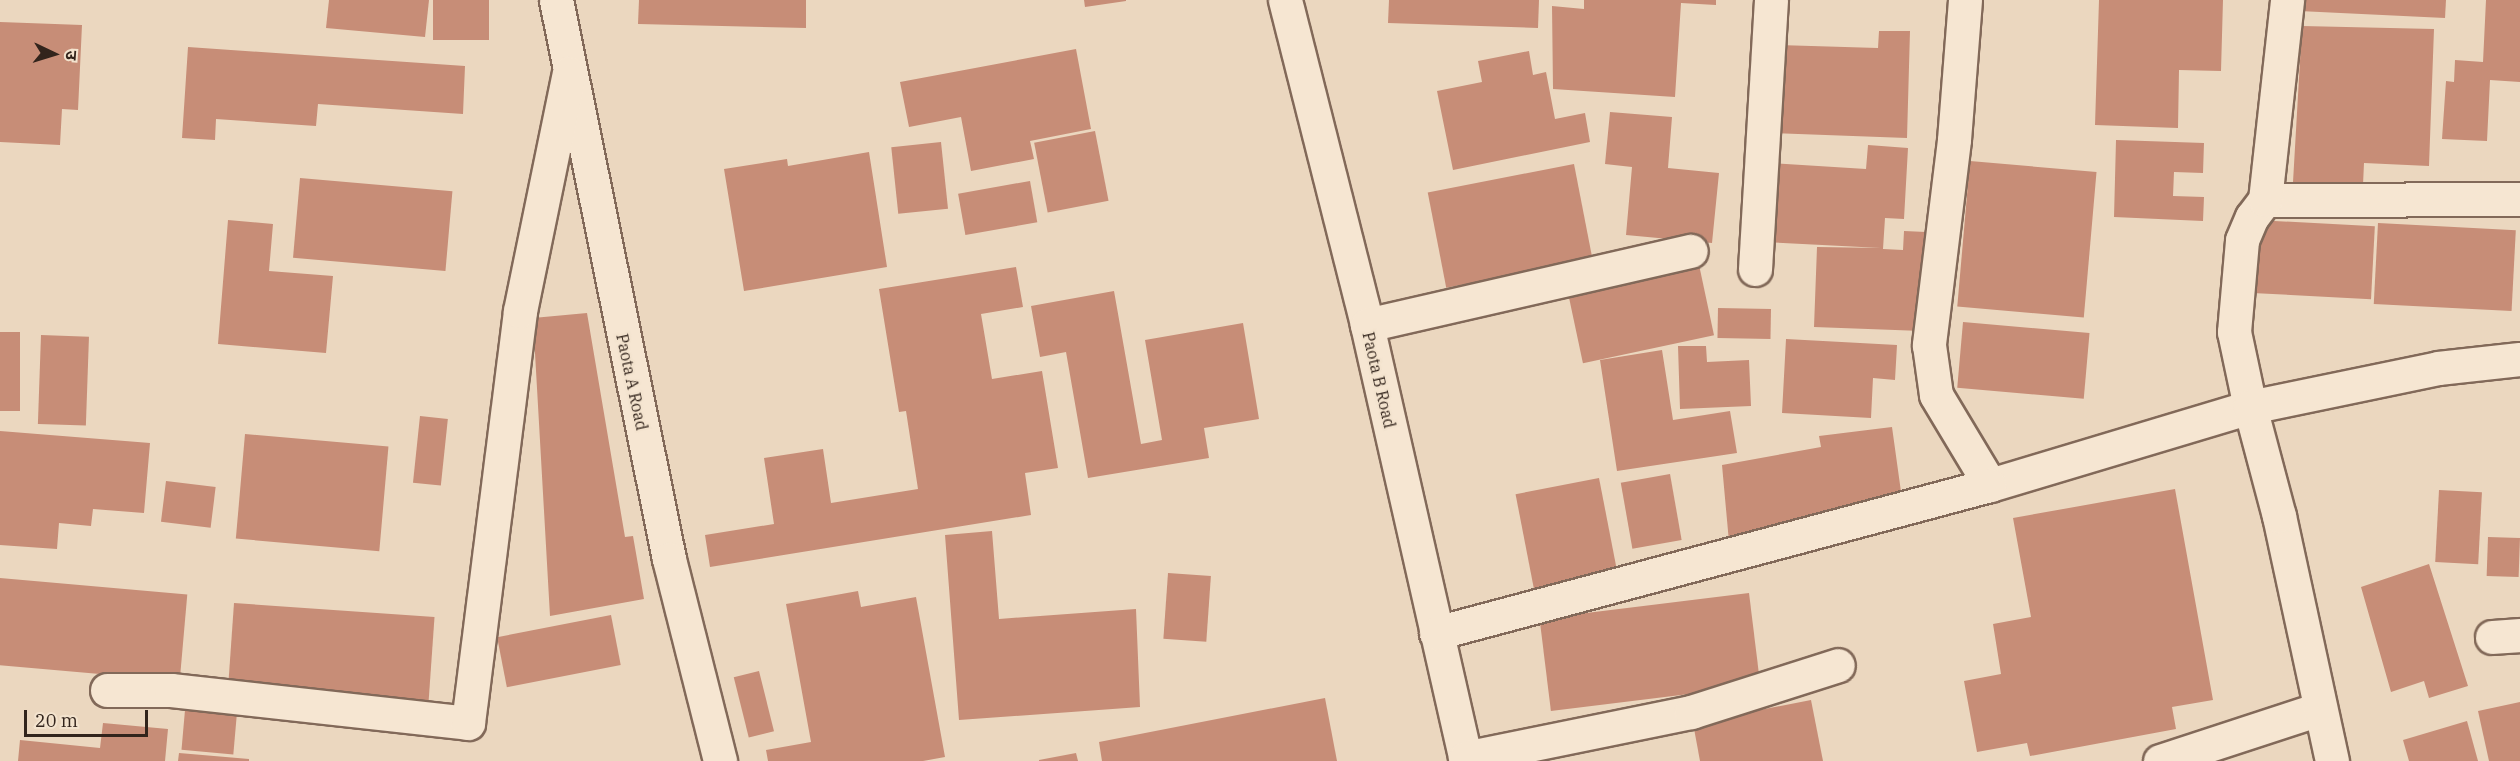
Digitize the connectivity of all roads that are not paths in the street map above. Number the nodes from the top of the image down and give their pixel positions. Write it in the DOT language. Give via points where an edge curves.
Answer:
graph roads {
  1 [pos="556,0"];
  2 [pos="1285,0"];
  3 [pos="1772,0"];
  4 [pos="1965,0"];
  5 [pos="2287,0"];
  6 [pos="569,73"];
  7 [pos="2520,199"];
  8 [pos="2265,200"];
  9 [pos="1690,251"];
  10 [pos="1755,268"];
  11 [pos="1367,325"];
  12 [pos="2520,359"];
  13 [pos="2250,407"];
  14 [pos="1990,485"];
  15 [pos="1436,633"];
  16 [pos="1838,665"];
  17 [pos="107,690"];
  18 [pos="2319,709"];
  19 [pos="1465,759"];
  20 [pos="720,761"];
  21 [pos="2160,761"];
  22 [pos="2332,761"];
  1 -- 6 [label="street, Paota A Road"];
  2 -- 11 [label="street, Paota B Road"];
  3 -- 10 [label="street"];
  4 -- 14 [label="street" via="1954,140 1929,345 1936,395"];
  5 -- 8 [label="street"];
  6 -- 17 [label="street" via="520,311 468,723 171,690"];
  6 -- 20 [label="street, Paota A Road" via="669,559"];
  7 -- 8 [label="street"];
  8 -- 13 [label="street" via="2242,240 2234,332"];
  9 -- 11 [label="street"];
  11 -- 15 [label="street, Paota B Road"];
  12 -- 13 [label="street" via="2438,368"];
  13 -- 14 [label="street"];
  13 -- 18 [label="street" via="2279,516"];
  14 -- 15 [label="street"];
  15 -- 19 [label="street, Paota B Road"];
  16 -- 19 [label="street" via="1691,712"];
  18 -- 21 [label="street"];
  18 -- 22 [label="street"];
}
